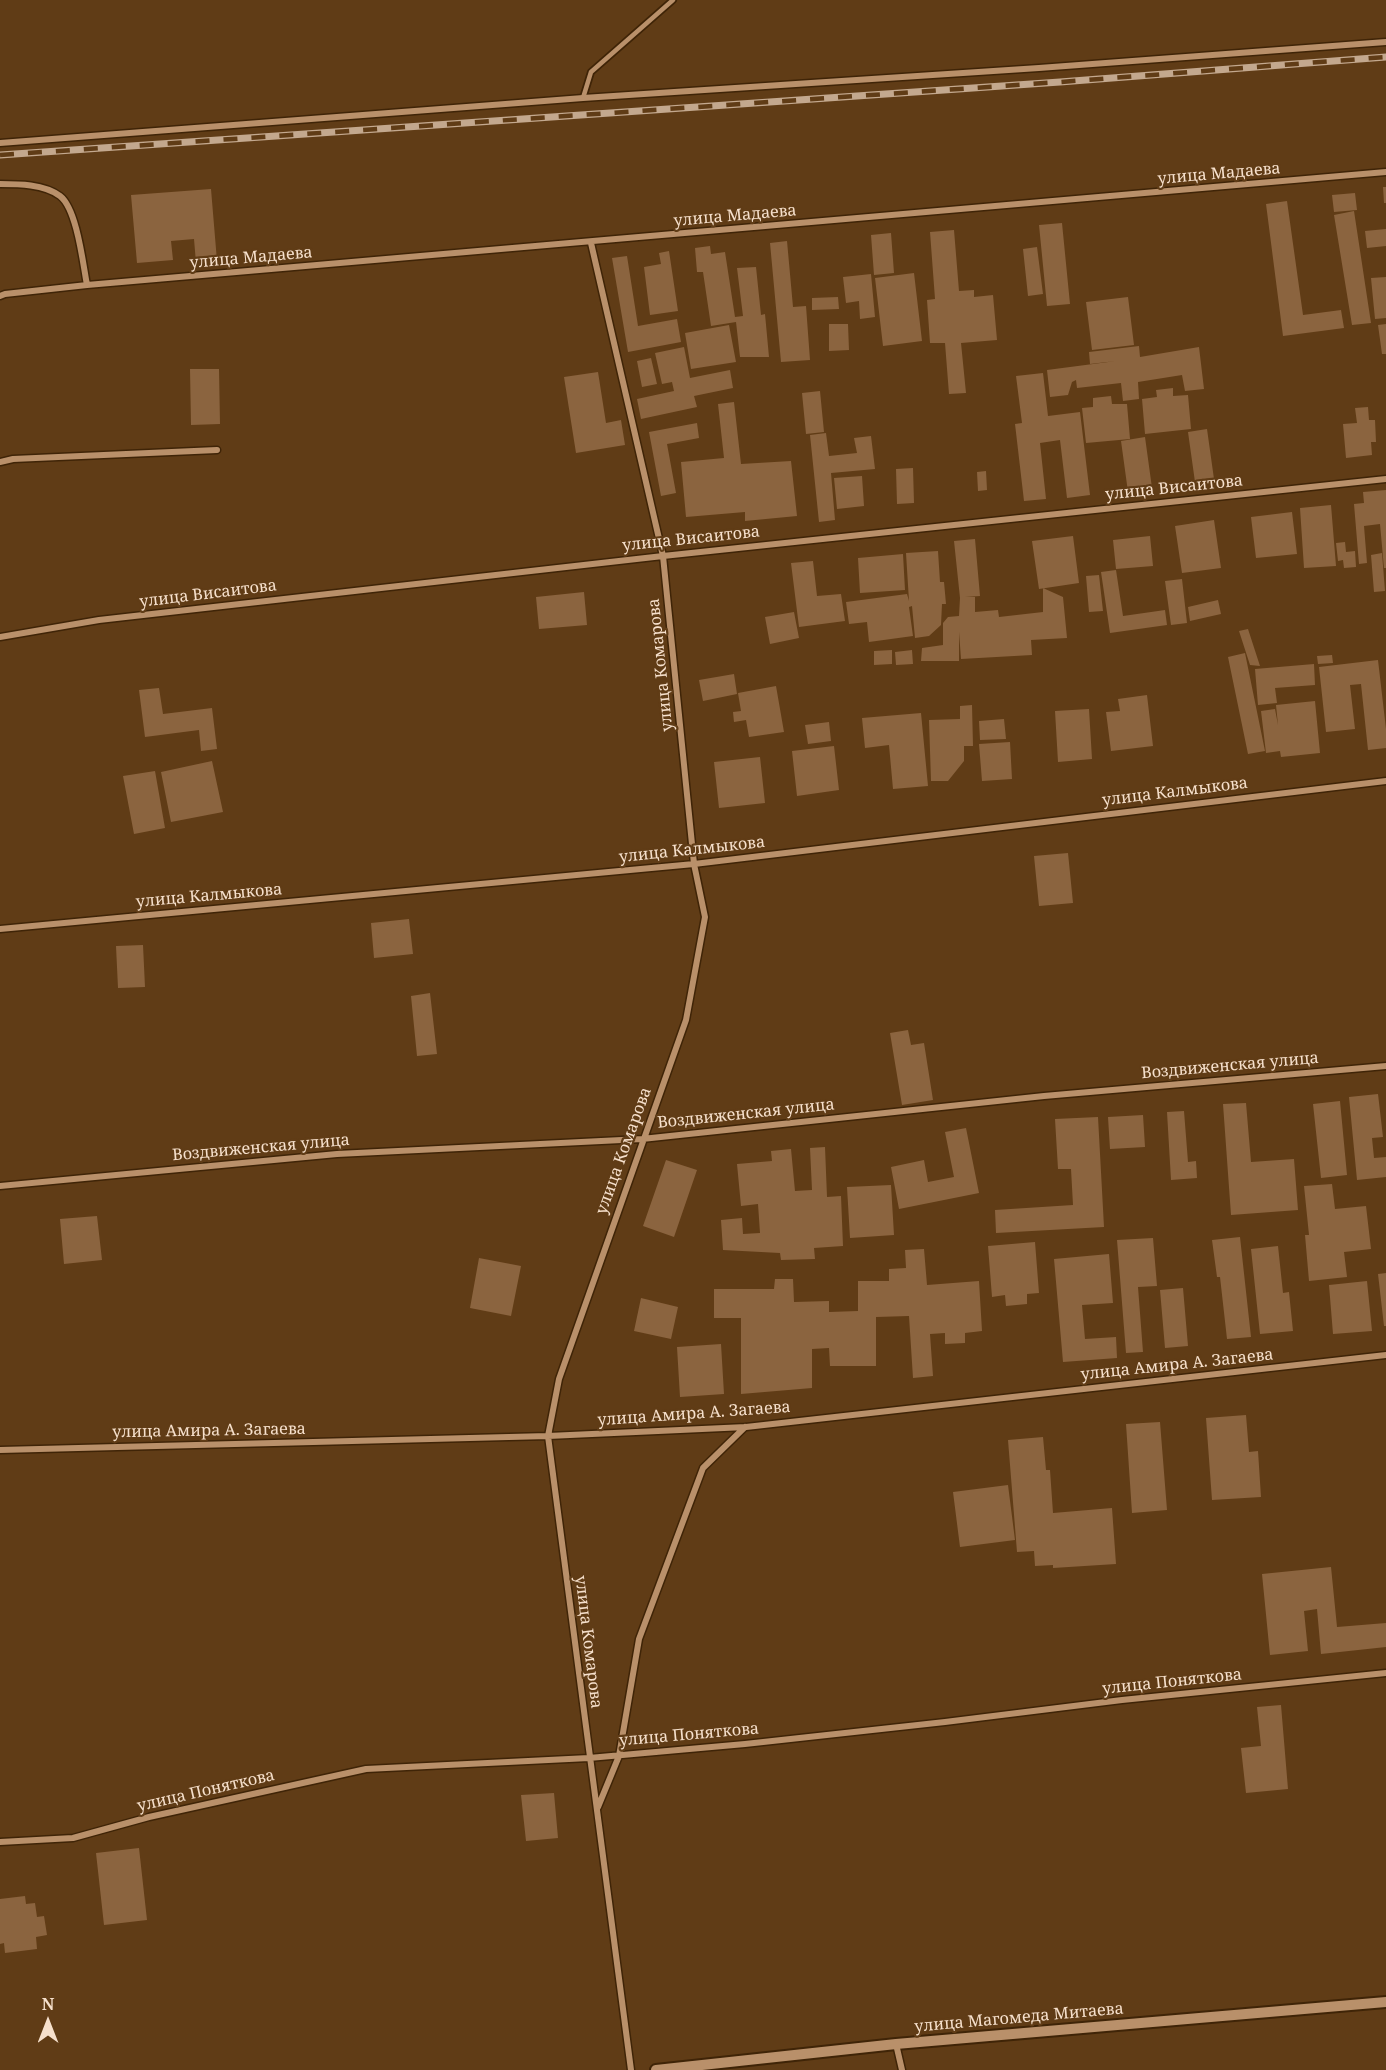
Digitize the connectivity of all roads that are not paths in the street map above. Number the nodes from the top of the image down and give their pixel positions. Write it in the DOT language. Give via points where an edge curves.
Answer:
graph roads {
  1 [pos="673,0"];
  2 [pos="1386,42"];
  3 [pos="583,98"];
  4 [pos="0,144"];
  5 [pos="1386,172"];
  6 [pos="0,184"];
  7 [pos="591,243"];
  8 [pos="87,285"];
  9 [pos="0,296"];
  10 [pos="217,450"];
  11 [pos="0,462"];
  12 [pos="1386,479"];
  13 [pos="663,556"];
  14 [pos="0,637"];
  15 [pos="1386,781"];
  16 [pos="694,864"];
  17 [pos="0,929"];
  18 [pos="1386,1066"];
  19 [pos="642,1139"];
  20 [pos="0,1186"];
  21 [pos="1386,1355"];
  22 [pos="746,1427"];
  23 [pos="548,1436"];
  24 [pos="0,1450"];
  25 [pos="1386,1673"];
  26 [pos="619,1756"];
  27 [pos="589,1758"];
  28 [pos="597,1810"];
  29 [pos="0,1842"];
  30 [pos="1386,2002"];
  31 [pos="896,2044"];
  32 [pos="631,2070"];
  33 [pos="656,2070"];
  34 [pos="902,2070"];
  1 -- 3 [label="lane" via="591,72"];
  2 -- 3 [label="street"];
  3 -- 4 [label="street"];
  5 -- 7 [label="street, улица Мадаева"];
  6 -- 8 [label="street" via="31,184 60,196 75,220"];
  7 -- 8 [label="street, улица Мадаева"];
  7 -- 13 [label="street, улица Комарова"];
  8 -- 9 [label="street, улица Мадаева"];
  10 -- 11 [label="street"];
  12 -- 13 [label="street, улица Висаитова"];
  13 -- 14 [label="street, улица Висаитова" via="99,620"];
  13 -- 16 [label="street, улица Комарова"];
  15 -- 16 [label="street, улица Калмыкова"];
  16 -- 17 [label="street, улица Калмыкова"];
  16 -- 19 [label="street, улица Комарова" via="705,917 686,1020"];
  18 -- 19 [label="street, Воздвиженская улица" via="1044,1096"];
  19 -- 20 [label="street, Воздвиженская улица" via="337,1154"];
  19 -- 23 [label="street, улица Комарова" via="559,1379"];
  21 -- 22 [label="street, улица Амира А. Загаева"];
  22 -- 23 [label="street, улица Амира А. Загаева"];
  22 -- 26 [label="street" via="703,1468 639,1639"];
  23 -- 24 [label="street, улица Амира А. Загаева"];
  23 -- 27 [label="street, улица Комарова"];
  25 -- 26 [label="street, улица Поняткова"];
  26 -- 27 [label="street, улица Поняткова"];
  26 -- 28 [label="street"];
  27 -- 28 [label="street, улица Комарова"];
  27 -- 29 [label="street, улица Поняткова" via="366,1769 149,1817 73,1838"];
  28 -- 32 [label="street, улица Комарова"];
  30 -- 31 [label="street, улица Магомеда Митаева"];
  31 -- 33 [label="street, улица Магомеда Митаева"];
  31 -- 34 [label="street"];
}
